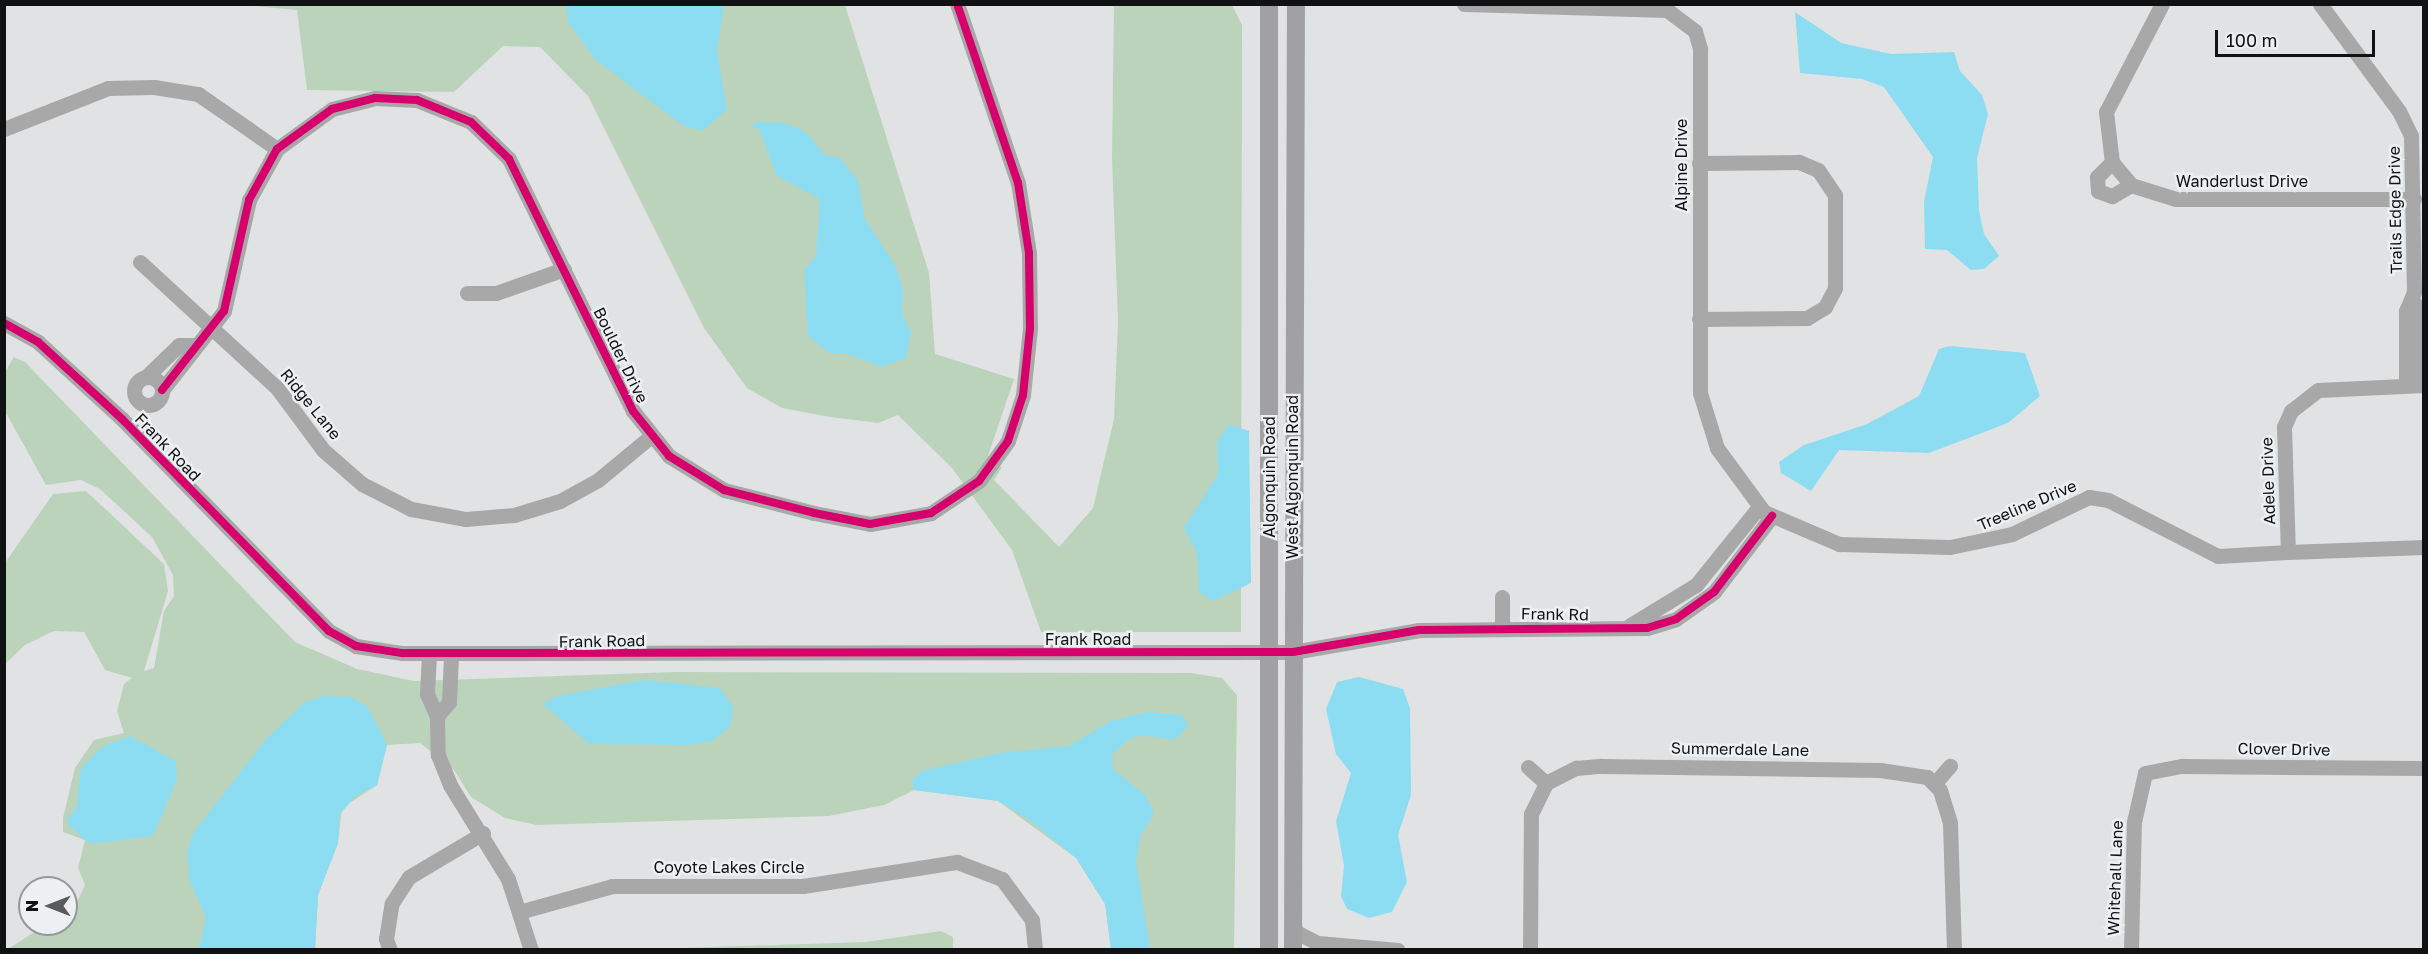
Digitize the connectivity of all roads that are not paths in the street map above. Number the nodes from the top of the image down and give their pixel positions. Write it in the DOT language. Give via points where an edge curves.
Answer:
graph roads {
  1 [pos="957,4"];
  2 [pos="1269,4"];
  3 [pos="1296,4"];
  4 [pos="1464,4"];
  5 [pos="2162,4"];
  6 [pos="2320,4"];
  7 [pos="4,129"];
  8 [pos="277,149"];
  9 [pos="2112,162"];
  10 [pos="1700,163"];
  11 [pos="2131,185"];
  12 [pos="2414,199"];
  13 [pos="140,262"];
  14 [pos="564,269"];
  15 [pos="467,293"];
  16 [pos="1699,319"];
  17 [pos="4,323"];
  18 [pos="212,325"];
  19 [pos="194,345"];
  20 [pos="146,377"];
  21 [pos="2417,385"];
  22 [pos="162,390"];
  23 [pos="138,401"];
  24 [pos="122,419"];
  25 [pos="650,437"];
  26 [pos="1759,507"];
  27 [pos="1772,516"];
  28 [pos="2417,548"];
  29 [pos="2288,552"];
  30 [pos="1502,597"];
  31 [pos="1502,627"];
  32 [pos="1629,627"];
  33 [pos="1270,652"];
  34 [pos="1293,652"];
  35 [pos="429,656"];
  36 [pos="451,656"];
  37 [pos="434,714"];
  38 [pos="1950,766"];
  39 [pos="1528,767"];
  40 [pos="2424,768"];
  41 [pos="2145,773"];
  42 [pos="1546,783"];
  43 [pos="1935,783"];
  44 [pos="483,833"];
  45 [pos="519,912"];
  46 [pos="1293,921"];
  47 [pos="390,950"];
  48 [pos="531,950"];
  49 [pos="1035,950"];
  50 [pos="1269,950"];
  51 [pos="1293,950"];
  52 [pos="1398,950"];
  53 [pos="1530,950"];
  54 [pos="1954,950"];
  55 [pos="2131,950"];
  1 -- 25 [label="street, Boulder Drive" via="1010,150 1029,253 1030,328 1023,395 997,459 959,498 931,513 870,524 724,490 695,476"];
  2 -- 33 [label="main road, Algonquin Road"];
  3 -- 34 [label="main road, West Algonquin Road"];
  4 -- 10 [label="street, Alpine Drive" via="1660,9 1682,16 1700,43"];
  5 -- 9 [label="street" via="2111,96 2105,125"];
  6 -- 12 [label="street, Trails Edge Drive" via="2399,111 2411,136"];
  7 -- 8 [label="street" via="108,88 154,87 198,94"];
  8 -- 14 [label="street, Boulder Drive" via="323,113 375,98 411,99 449,110 484,132 509,159"];
  8 -- 18 [label="street, Boulder Drive" via="249,200 231,294"];
  9 -- 11 [label="street"];
  9 -- 11 [label="street" via="2097,177 2098,191 2112,196"];
  10 -- 16 [label="street, Alpine Drive"];
  10 -- 16 [label="street" via="1799,162 1818,170 1835,195 1835,288 1825,307 1807,318"];
  11 -- 12 [label="street, Wanderlust Drive" via="2176,199"];
  12 -- 21 [label="street, Trails Edge Drive" via="2413,301 2406,311"];
  13 -- 18 [label="street, Ridge Lane"];
  14 -- 15 [label="street" via="495,293"];
  14 -- 25 [label="street, Boulder Drive"];
  16 -- 26 [label="street, Alpine Drive" via="1705,418 1722,458"];
  17 -- 24 [label="street, Frank Road" via="38,342"];
  18 -- 19 [label="street, Boulder Drive"];
  18 -- 25 [label="street, Ridge Lane" via="277,388 323,450 362,484 411,509 466,519 514,515 560,501 598,480"];
  19 -- 20 [label="street, Boulder Drive" via="180,345"];
  19 -- 22 [label="street, Boulder Drive" via="194,354"];
  20 -- 22 [label="street" via="158,380"];
  20 -- 23 [label="street, Boulder Drive" via="135,385"];
  21 -- 29 [label="street, Adele Drive" via="2318,390 2291,411 2284,427"];
  22 -- 23 [label="street, Boulder Drive" via="154,404"];
  23 -- 24 [label="street, Boulder Drive"];
  24 -- 35 [label="street, Frank Road" via="329,631 356,646"];
  26 -- 27 [label="street, Alpine Drive"];
  26 -- 32 [label="street" via="1696,585"];
  27 -- 29 [label="street, Treeline Drive" via="1809,535 1863,548 1950,547 2012,534 2089,497 2109,500 2218,556"];
  27 -- 32 [label="street, Frank Rd" via="1723,583 1701,602 1661,625"];
  28 -- 29 [label="street"];
  30 -- 31 [label="street"];
  31 -- 32 [label="street, Frank Rd"];
  31 -- 34 [label="street, Frank Rd" via="1419,630"];
  33 -- 34 [label="street, Frank Road"];
  33 -- 36 [label="street, Frank Road"];
  33 -- 50 [label="main road, Algonquin Road"];
  34 -- 46 [label="main road, West Algonquin Road"];
  35 -- 36 [label="street, Frank Road"];
  35 -- 37 [label="street"];
  36 -- 37 [label="street" via="449,702"];
  37 -- 44 [label="street" via="438,755 450,785"];
  38 -- 43 [label="street"];
  39 -- 42 [label="street"];
  40 -- 41 [label="street, Clover Drive" via="2182,766"];
  41 -- 55 [label="street, Whitehall Lane" via="2134,822"];
  42 -- 43 [label="street, Summerdale Lane" via="1576,768 1601,766 1881,770 1915,772"];
  42 -- 53 [label="street" via="1531,814"];
  43 -- 54 [label="street" via="1950,822"];
  44 -- 45 [label="street"];
  44 -- 47 [label="street" via="409,877 392,903 386,939"];
  45 -- 48 [label="street"];
  45 -- 49 [label="street, Coyote Lakes Circle" via="612,886 803,886 957,862 1002,879 1032,920"];
  46 -- 51 [label="main road, West Algonquin Road"];
  46 -- 52 [label="street" via="1296,932 1312,942"];
}
